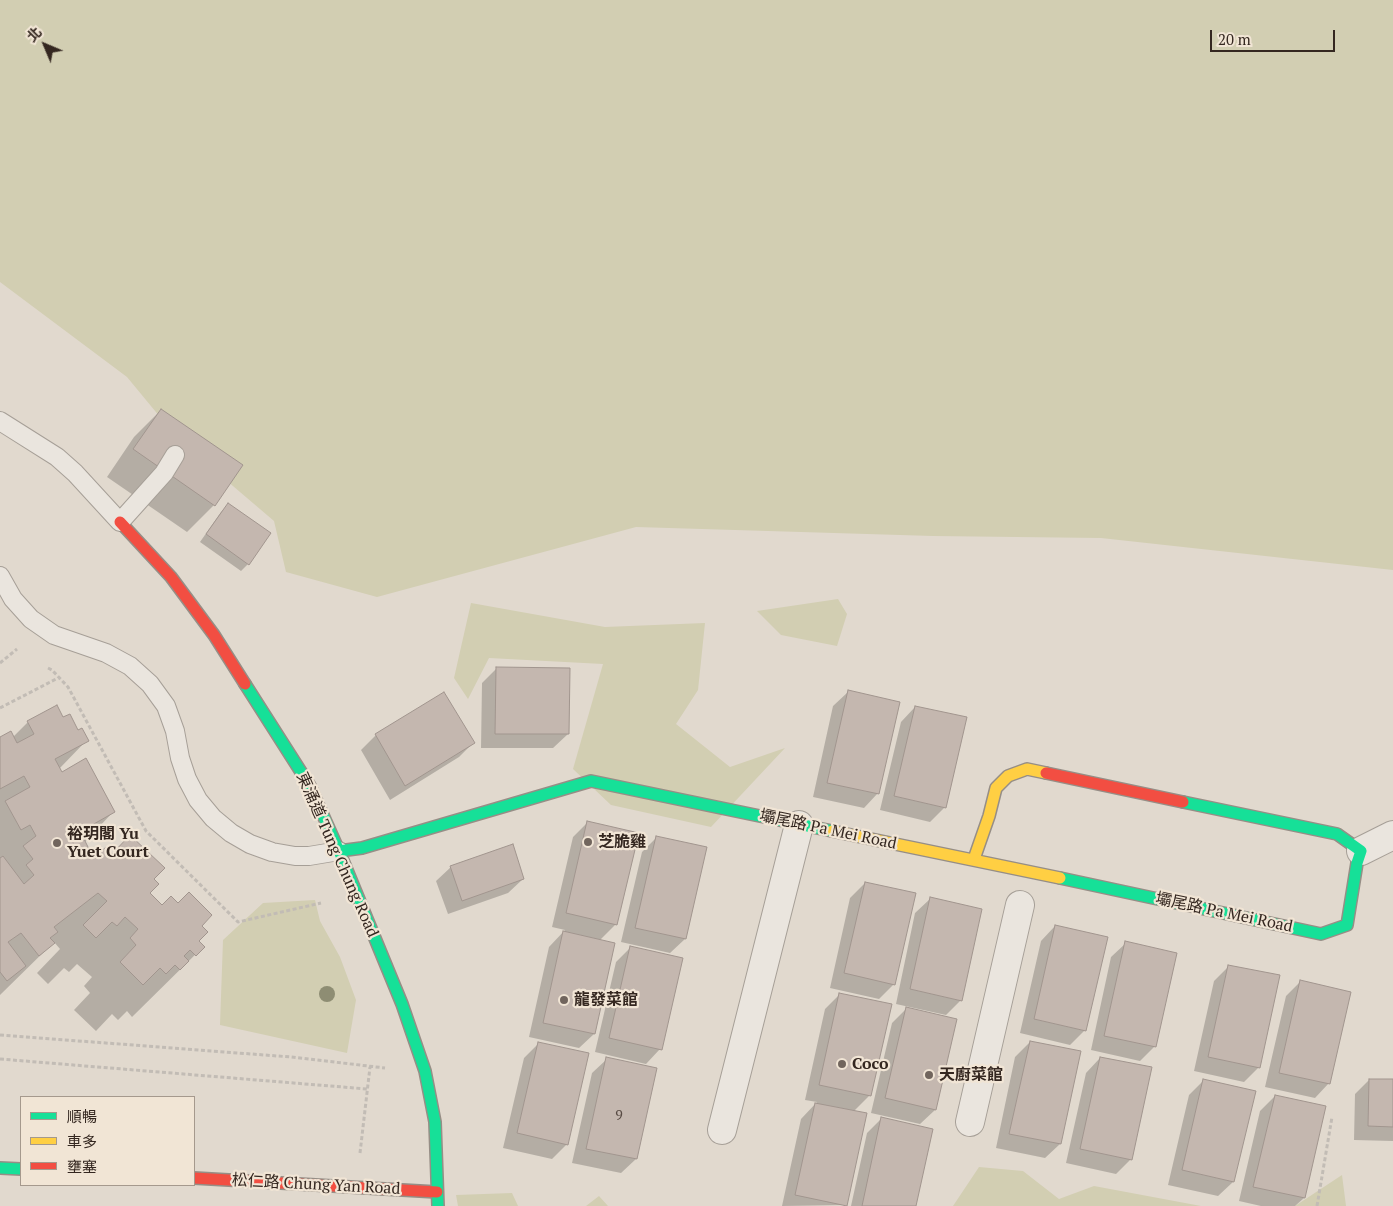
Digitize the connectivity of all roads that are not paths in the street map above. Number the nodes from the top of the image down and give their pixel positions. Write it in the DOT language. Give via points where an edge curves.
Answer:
graph roads {
  1 [pos="0,421"];
  2 [pos="175,455"];
  3 [pos="120,522"];
  4 [pos="0,576"];
  5 [pos="799,824"];
  6 [pos="1393,835"];
  7 [pos="1361,851"];
  8 [pos="339,852"];
  9 [pos="974,859"];
  10 [pos="1020,905"];
  11 [pos="970,1122"];
  12 [pos="722,1130"];
  13 [pos="0,1168"];
  14 [pos="20,1169"];
  15 [pos="195,1178"];
  16 [pos="437,1192"];
  17 [pos="438,1206"];
  1 -- 3 [label="lane" via="75,472"];
  2 -- 3 [label="lane" via="164,473"];
  3 -- 8 [label="street, 東涌道 Tung Chung Road" via="171,577 214,635 310,786"];
  4 -- 8 [label="lane" via="13,599 31,619 54,635 106,653 130,666 150,684 166,706 180,758 198,800 230,833 272,852 294,856"];
  5 -- 8 [label="street, 壩尾路 Pa Mei Road" via="592,781"];
  5 -- 9 [label="street, 壩尾路 Pa Mei Road"];
  5 -- 12 [label="street"];
  6 -- 7 [label="street"];
  7 -- 9 [label="street" via="1337,834 1027,769 1008,776 996,788"];
  7 -- 9 [label="street, 壩尾路 Pa Mei Road" via="1347,925 1321,934"];
  8 -- 16 [label="street, 東涌道 Tung Chung Road" via="402,1004 425,1071 435,1122"];
  10 -- 11 [label="street"];
  13 -- 14 [label="street"];
  15 -- 16 [label="street, 松仁路 Chung Yan Road"];
  16 -- 17 [label="street, 東涌道 Tung Chung Road"];
}
